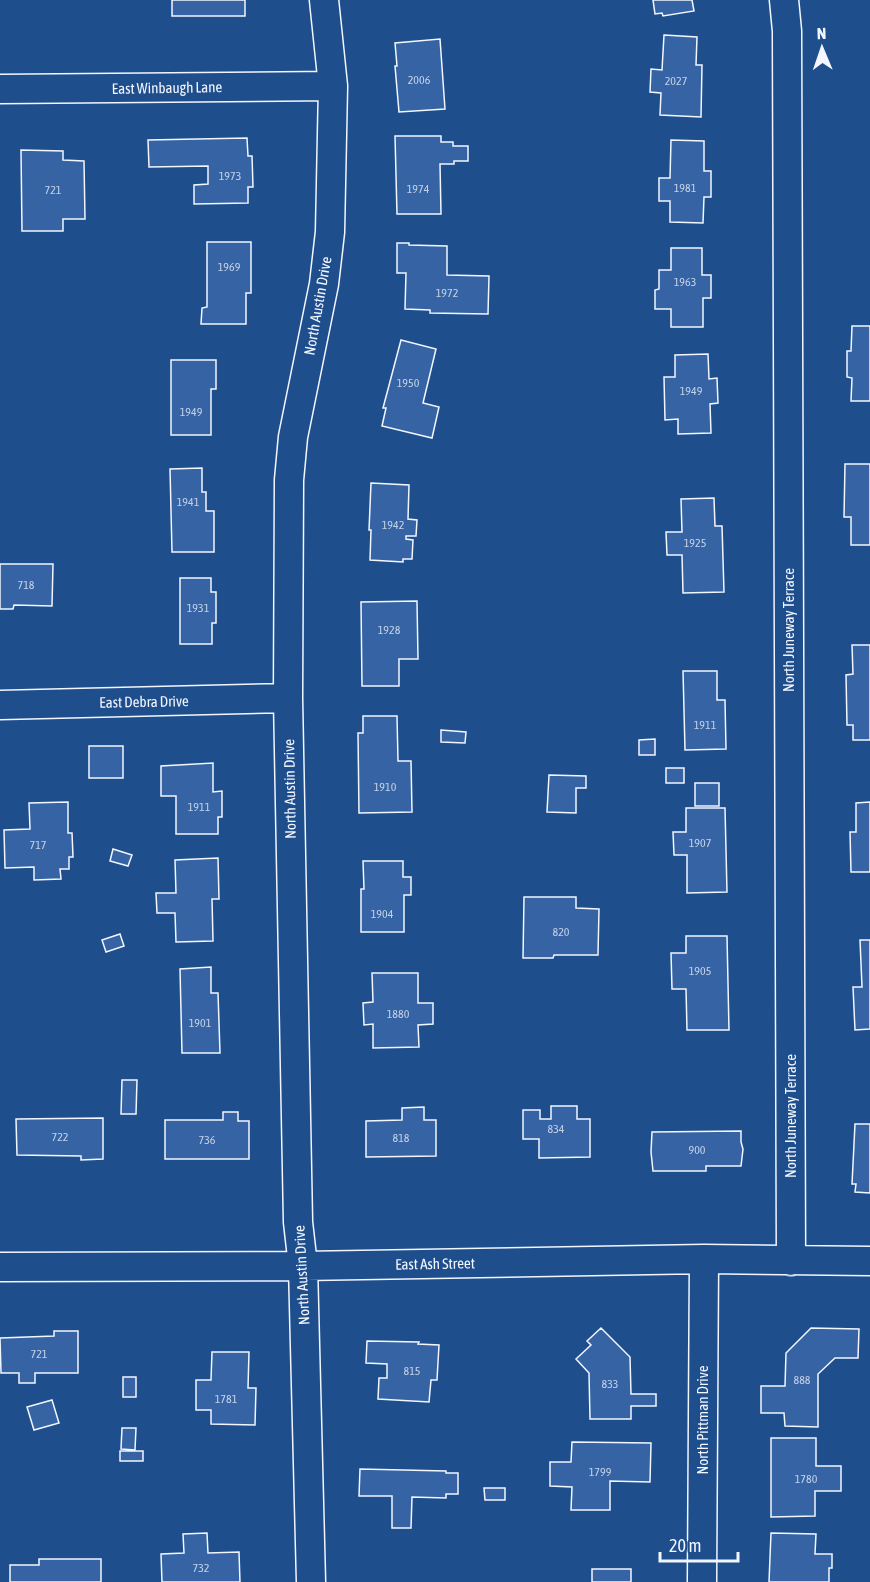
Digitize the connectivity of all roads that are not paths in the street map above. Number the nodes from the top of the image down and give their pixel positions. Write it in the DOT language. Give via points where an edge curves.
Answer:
graph roads {
  1 [pos="324,0"];
  2 [pos="784,0"];
  3 [pos="333,86"];
  4 [pos="0,89"];
  5 [pos="288,698"];
  6 [pos="0,705"];
  7 [pos="704,1259"];
  8 [pos="791,1261"];
  9 [pos="870,1261"];
  10 [pos="303,1266"];
  11 [pos="0,1267"];
  12 [pos="311,1582"];
  13 [pos="702,1582"];
  1 -- 3 [label="street, North Austin Drive"];
  2 -- 8 [label="street, North Juneway Terrace" via="788,55"];
  3 -- 4 [label="street, East Winbaugh Lane"];
  3 -- 5 [label="street, North Austin Drive" via="330,232 324,284 293,437 289,480"];
  5 -- 6 [label="street, East Debra Drive"];
  5 -- 10 [label="street, North Austin Drive" via="298,1222"];
  7 -- 8 [label="street, East Ash Street"];
  7 -- 10 [label="street, East Ash Street"];
  7 -- 13 [label="street, North Pittman Drive"];
  8 -- 9 [label="street, East Ash Street"];
  10 -- 11 [label="street, East Ash Street"];
  10 -- 12 [label="street, North Austin Drive"];
}
